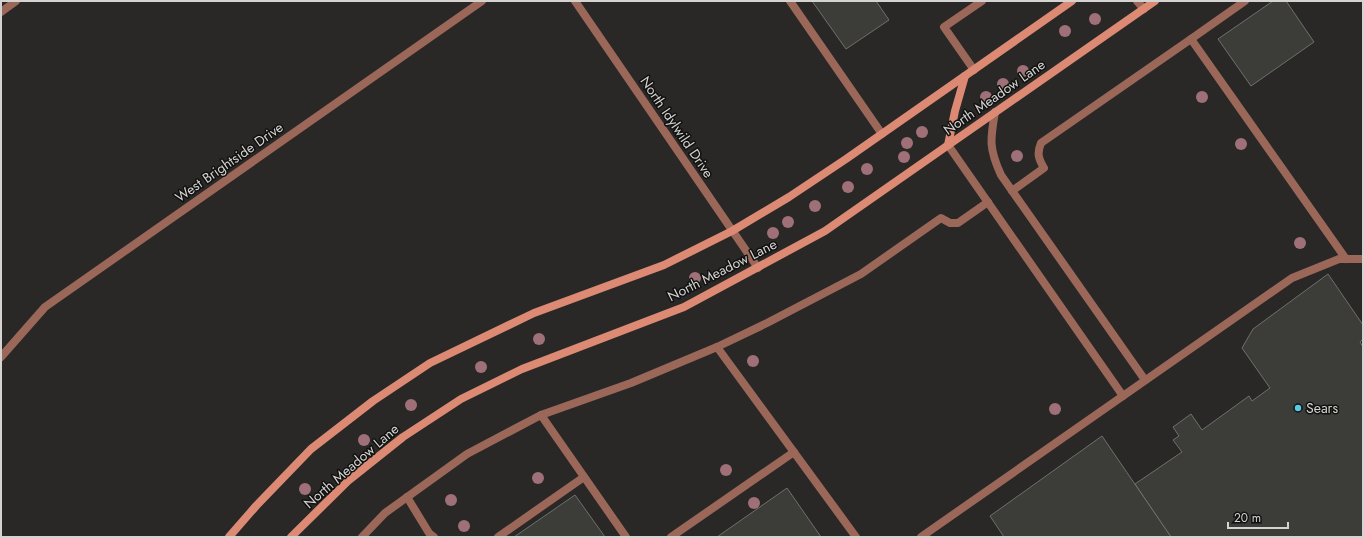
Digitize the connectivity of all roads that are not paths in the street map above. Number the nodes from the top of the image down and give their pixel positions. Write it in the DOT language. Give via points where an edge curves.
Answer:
graph roads {
  1 [pos="16,1"];
  2 [pos="482,1"];
  3 [pos="575,1"];
  4 [pos="790,1"];
  5 [pos="982,1"];
  6 [pos="1072,1"];
  7 [pos="1137,1"];
  8 [pos="1155,1"];
  9 [pos="1245,1"];
  10 [pos="1144,9"];
  11 [pos="1,12"];
  12 [pos="1191,39"];
  13 [pos="974,70"];
  14 [pos="965,76"];
  15 [pos="995,112"];
  16 [pos="882,134"];
  17 [pos="948,145"];
  18 [pos="1012,191"];
  19 [pos="988,202"];
  20 [pos="732,231"];
  21 [pos="1346,259"];
  22 [pos="1363,259"];
  23 [pos="758,268"];
  24 [pos="718,347"];
  25 [pos="1,357"];
  26 [pos="1145,380"];
  27 [pos="1122,396"];
  28 [pos="540,415"];
  29 [pos="794,452"];
  30 [pos="584,477"];
  31 [pos="407,497"];
  32 [pos="229,537"];
  33 [pos="291,537"];
  34 [pos="362,537"];
  35 [pos="434,537"];
  36 [pos="498,537"];
  37 [pos="626,537"];
  38 [pos="671,537"];
  39 [pos="856,537"];
  40 [pos="922,537"];
  1 -- 11 [label="street"];
  2 -- 25 [label="street, West Brightside Drive" via="45,307"];
  3 -- 20 [label="street, North Idylwild Drive"];
  4 -- 16 [label="street"];
  5 -- 13 [label="street" via="944,27"];
  6 -- 13 [label="street"];
  7 -- 10 [label="street"];
  8 -- 10 [label="street, North Meadow Lane"];
  9 -- 12 [label="street"];
  10 -- 15 [label="street, North Meadow Lane"];
  12 -- 18 [label="street" via="1041,143 1038,159 1044,168"];
  12 -- 21 [label="street"];
  13 -- 14 [label="street"];
  14 -- 16 [label="street"];
  14 -- 17 [label="street"];
  15 -- 17 [label="street, North Meadow Lane"];
  15 -- 18 [label="street" via="990,138 993,157"];
  16 -- 20 [label="street" via="789,197"];
  17 -- 19 [label="street"];
  17 -- 23 [label="street, North Meadow Lane" via="825,231"];
  18 -- 26 [label="street"];
  19 -- 24 [label="street" via="958,223 950,223 941,218 861,274"];
  19 -- 27 [label="street"];
  20 -- 23 [label="street, North Idylwild Drive"];
  20 -- 32 [label="street" via="664,265 534,313 430,363 372,401 311,449"];
  21 -- 22 [label="street"];
  21 -- 26 [label="street" via="1338,259 1292,278"];
  23 -- 33 [label="street, North Meadow Lane" via="684,307 522,369 461,400 402,437 349,480"];
  24 -- 28 [label="street" via="631,384"];
  24 -- 29 [label="street"];
  26 -- 27 [label="street"];
  27 -- 40 [label="street"];
  28 -- 30 [label="street"];
  28 -- 31 [label="street" via="467,454"];
  29 -- 38 [label="street"];
  29 -- 39 [label="street"];
  30 -- 36 [label="street"];
  30 -- 37 [label="street"];
  31 -- 34 [label="street" via="385,513"];
  31 -- 35 [label="street"];
}
